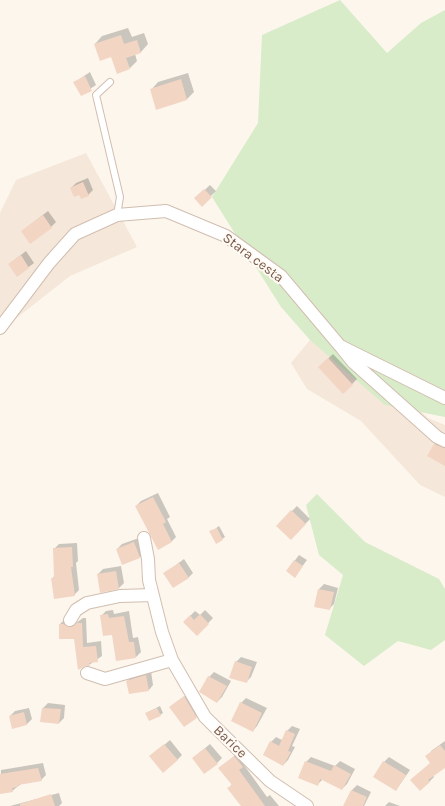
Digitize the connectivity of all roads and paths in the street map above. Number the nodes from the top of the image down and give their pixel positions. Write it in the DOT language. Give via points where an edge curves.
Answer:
graph roads {
  1 [pos="110,82"];
  2 [pos="117,215"];
  3 [pos="0,328"];
  4 [pos="340,346"];
  5 [pos="445,398"];
  6 [pos="445,440"];
  7 [pos="144,538"];
  8 [pos="152,595"];
  9 [pos="70,620"];
  10 [pos="172,660"];
  11 [pos="86,672"];
  12 [pos="307,806"];
  1 -- 2 [label="lane" via="96,95 120,197"];
  2 -- 3 [label="street, Stara cesta" via="75,234 49,263"];
  2 -- 4 [label="street, Stara cesta" via="166,211 226,236 281,276"];
  4 -- 5 [label="street, Stara cesta"];
  4 -- 6 [label="street, Stara cesta" via="353,362 437,437"];
  7 -- 8 [label="street, Barice"];
  8 -- 9 [label="street" via="120,596 87,603 76,610"];
  8 -- 10 [label="street, Barice"];
  10 -- 11 [label="street" via="105,678"];
  10 -- 12 [label="street, Barice" via="205,717 270,781"];
}
